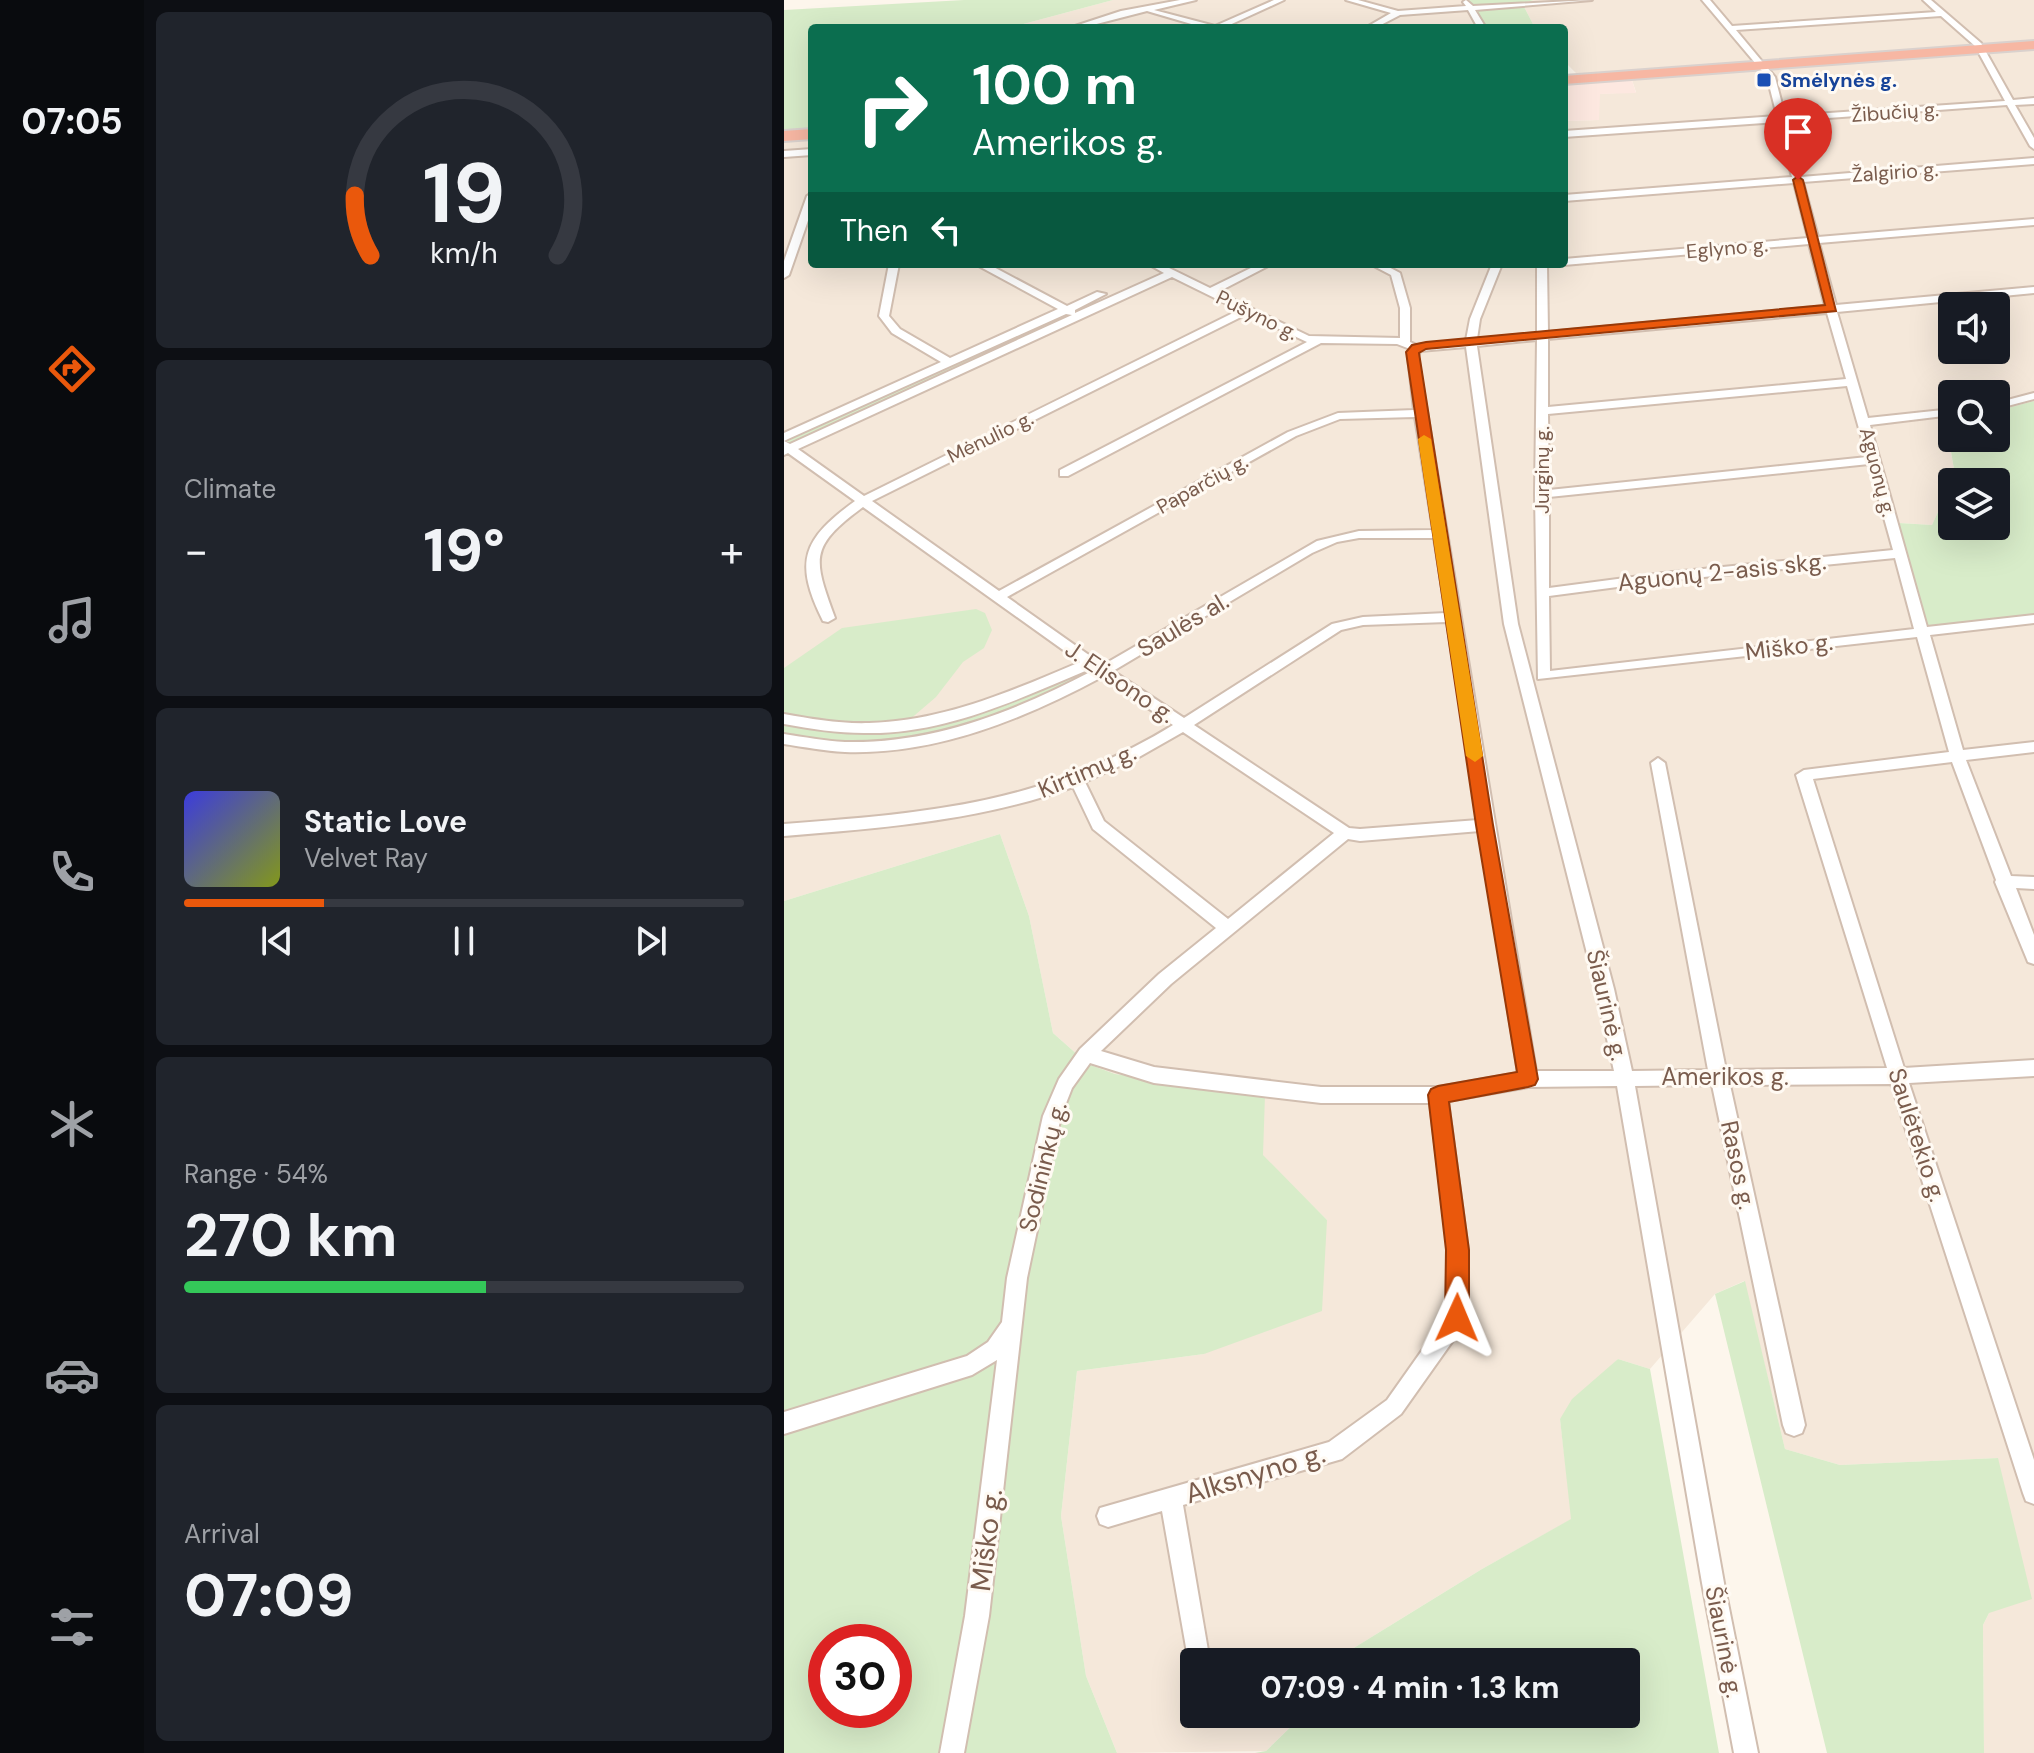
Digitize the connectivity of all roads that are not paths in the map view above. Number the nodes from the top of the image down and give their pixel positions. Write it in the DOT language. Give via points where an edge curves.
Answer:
graph roads {
  1 [pos="1192,0"];
  2 [pos="1280,0"];
  3 [pos="1350,0"];
  4 [pos="1588,0"];
  5 [pos="1706,0"];
  6 [pos="1927,0"];
  7 [pos="1539,2"];
  8 [pos="1469,4"];
  9 [pos="1146,9"];
  10 [pos="1398,13"];
  11 [pos="1943,14"];
  12 [pos="1088,24"];
  13 [pos="1200,24"];
  14 [pos="1224,24"];
  15 [pos="1377,24"];
  16 [pos="1480,24"];
  17 [pos="1732,28"];
  18 [pos="2034,45"];
  19 [pos="1980,48"];
  20 [pos="1764,65"];
  21 [pos="1568,80"];
  22 [pos="2034,101"];
  23 [pos="2011,102"];
  24 [pos="1782,120"];
  25 [pos="808,134"];
  26 [pos="1568,134"];
  27 [pos="784,136"];
  28 [pos="2034,146"];
  29 [pos="808,152"];
  30 [pos="784,154"];
  31 [pos="2034,161"];
  32 [pos="1798,180"];
  33 [pos="1568,198"];
  34 [pos="808,207"];
  35 [pos="2034,222"];
  36 [pos="1813,240"];
  37 [pos="1568,262"];
  38 [pos="893,268"];
  39 [pos="988,268"];
  40 [pos="1163,268"];
  41 [pos="1259,268"];
  42 [pos="1384,268"];
  43 [pos="1495,268"];
  44 [pos="1542,268"];
  45 [pos="784,275"];
  46 [pos="2034,290"];
  47 [pos="1209,292"];
  48 [pos="1831,308"];
  49 [pos="1065,309"];
  50 [pos="1246,310"];
  51 [pos="1078,316"];
  52 [pos="1543,336"];
  53 [pos="1317,341"];
  54 [pos="1471,342"];
  55 [pos="1411,345"];
  56 [pos="948,362"];
  57 [pos="1853,382"];
  58 [pos="2034,396"];
  59 [pos="2010,402"];
  60 [pos="1542,411"];
  61 [pos="1420,413"];
  62 [pos="1938,414"];
  63 [pos="1864,422"];
  64 [pos="785,446"];
  65 [pos="1874,460"];
  66 [pos="1064,473"];
  67 [pos="1541,494"];
  68 [pos="863,501"];
  69 [pos="1442,534"];
  70 [pos="1901,553"];
  71 [pos="1543,593"];
  72 [pos="998,597"];
  73 [pos="1454,617"];
  74 [pos="828,618"];
  75 [pos="2034,619"];
  76 [pos="1923,632"];
  77 [pos="1091,663"];
  78 [pos="1105,672"];
  79 [pos="1543,676"];
  80 [pos="784,719"];
  81 [pos="1184,725"];
  82 [pos="784,739"];
  83 [pos="2034,747"];
  84 [pos="1957,756"];
  85 [pos="1658,763"];
  86 [pos="1077,780"];
  87 [pos="1485,825"];
  88 [pos="784,830"];
  89 [pos="1345,833"];
  90 [pos="2003,882"];
  91 [pos="2034,883"];
  92 [pos="1229,929"];
  93 [pos="2034,957"];
  94 [pos="1086,1054"];
  95 [pos="2034,1068"];
  96 [pos="1898,1076"];
  97 [pos="1624,1077"];
  98 [pos="1719,1078"];
  99 [pos="1528,1079"];
  100 [pos="1438,1095"];
  101 [pos="1012,1325"];
  102 [pos="784,1423"];
  103 [pos="1794,1425"];
  104 [pos="2034,1493"];
  105 [pos="1171,1498"];
  106 [pos="1108,1516"];
  107 [pos="1196,1648"];
  108 [pos="952,1753"];
  109 [pos="1746,1753"];
  1 -- 9 [label="street"];
  2 -- 14 [label="street"];
  3 -- 10 [label="street"];
  4 -- 7 [label="street"];
  5 -- 17 [label="street, Aguonų g."];
  6 -- 11 [label="street"];
  7 -- 8 [label="street"];
  8 -- 10 [label="street"];
  8 -- 16 [label="street"];
  9 -- 12 [label="street"];
  9 -- 13 [label="street"];
  10 -- 15 [label="street"];
  11 -- 17 [label="street"];
  11 -- 19 [label="street"];
  17 -- 20 [label="street, Aguonų g."];
  18 -- 19 [label="highway"];
  19 -- 20 [label="highway"];
  19 -- 23 [label="street"];
  20 -- 21 [label="highway"];
  20 -- 24 [label="street, Aguonų g."];
  22 -- 23 [label="street, Žibučių g."];
  23 -- 24 [label="street, Žibučių g."];
  23 -- 28 [label="street"];
  24 -- 26 [label="street, Žibučių g."];
  24 -- 32 [label="street, Aguonų g."];
  25 -- 27 [label="highway"];
  29 -- 30 [label="street"];
  31 -- 32 [label="street, Žalgirio g."];
  32 -- 33 [label="street, Žalgirio g."];
  32 -- 36 [label="street, Aguonų g."];
  34 -- 45 [label="street"];
  35 -- 36 [label="street, Eglyno g."];
  36 -- 37 [label="street, Eglyno g."];
  36 -- 48 [label="street, Aguonų g."];
  38 -- 56 [label="street" via="884,316 896,331"];
  39 -- 49 [label="street"];
  40 -- 47 [label="street, Pušyno g."];
  40 -- 49 [label="street"];
  40 -- 51 [label="street"];
  41 -- 47 [label="street"];
  42 -- 55 [label="street" via="1395,273 1401,288"];
  43 -- 54 [label="street, Šiaurinė g."];
  44 -- 52 [label="street, Jurginų g."];
  46 -- 48 [label="street, Pušyno g."];
  47 -- 50 [label="street, Pušyno g."];
  48 -- 52 [label="street, Pušyno g."];
  48 -- 57 [label="street, Aguonų g."];
  49 -- 51 [label="street"];
  49 -- 56 [label="street"];
  50 -- 53 [label="street, Pušyno g."];
  50 -- 68 [label="street, Mėnulio g."];
  51 -- 64 [label="street"];
  52 -- 54 [label="street, Pušyno g."];
  52 -- 60 [label="street, Jurginų g."];
  53 -- 55 [label="street, Pušyno g."];
  53 -- 66 [label="street"];
  54 -- 55 [label="street, Pušyno g."];
  54 -- 97 [label="street, Šiaurinė g." via="1511,624"];
  55 -- 61 [label="street"];
  56 -- 64 [label="street"];
  57 -- 60 [label="street"];
  57 -- 63 [label="street, Aguonų g."];
  58 -- 59 [label="street"];
  60 -- 67 [label="street, Jurginų g."];
  61 -- 69 [label="street"];
  61 -- 72 [label="street, Paparčių g." via="1338,416 1292,434"];
  62 -- 63 [label="street"];
  63 -- 65 [label="street, Aguonų g."];
  64 -- 68 [label="street, J. Elisono g."];
  65 -- 67 [label="street"];
  65 -- 70 [label="street, Aguonų g."];
  67 -- 71 [label="street, Jurginų g."];
  68 -- 72 [label="street, J. Elisono g."];
  68 -- 74 [label="street, Mėnulio g." via="823,530 812,550 810,567"];
  69 -- 73 [label="street"];
  69 -- 78 [label="street, Saulės al." via="1330,540"];
  70 -- 71 [label="street, Aguonų 2-asis skg."];
  70 -- 76 [label="street, Aguonų g."];
  71 -- 79 [label="street, Jurginų g."];
  72 -- 77 [label="street, J. Elisono g."];
  73 -- 81 [label="street, Kirtimų g." via="1337,627"];
  73 -- 87 [label="street"];
  75 -- 76 [label="street, Miško g."];
  76 -- 79 [label="street, Miško g."];
  76 -- 84 [label="street, Aguonų g."];
  77 -- 78 [label="street, J. Elisono g."];
  77 -- 80 [label="street" via="963,715 901,727 825,728"];
  78 -- 81 [label="street, J. Elisono g."];
  78 -- 82 [label="street, Saulės al." via="1046,702 941,739 812,746"];
  81 -- 86 [label="street, Kirtimų g."];
  81 -- 89 [label="street, J. Elisono g."];
  83 -- 84 [label="street"];
  84 -- 90 [label="street, Aguonų g."];
  84 -- 96 [label="street, Saulėtekio g." via="1804,775"];
  85 -- 98 [label="street, Rasos g."];
  86 -- 88 [label="street, Kirtimų g." via="989,809"];
  86 -- 92 [label="street" via="1098,825"];
  87 -- 89 [label="street"];
  87 -- 99 [label="street"];
  89 -- 92 [label="street, Sodininkų g."];
  90 -- 91 [label="street"];
  90 -- 93 [label="street, Aguonų g."];
  92 -- 94 [label="street, Sodininkų g." via="1165,979"];
  94 -- 100 [label="street, Amerikos g." via="1154,1075 1321,1095"];
  94 -- 101 [label="street, Sodininkų g." via="1052,1116"];
  95 -- 96 [label="street, Amerikos g."];
  96 -- 98 [label="street, Amerikos g."];
  96 -- 104 [label="street, Saulėtekio g."];
  97 -- 98 [label="street, Amerikos g."];
  97 -- 99 [label="street, Amerikos g."];
  97 -- 109 [label="street, Šiaurinė g."];
  98 -- 103 [label="street, Rasos g."];
  99 -- 100 [label="street, Amerikos g."];
  100 -- 105 [label="street, Alksnyno g." via="1458,1250 1457,1318 1394,1407 1334,1451"];
  101 -- 102 [label="street" via="995,1349 972,1365"];
  101 -- 108 [label="street, Miško g." via="977,1616"];
  105 -- 106 [label="street, Alksnyno g."];
  105 -- 107 [label="street"];
}
